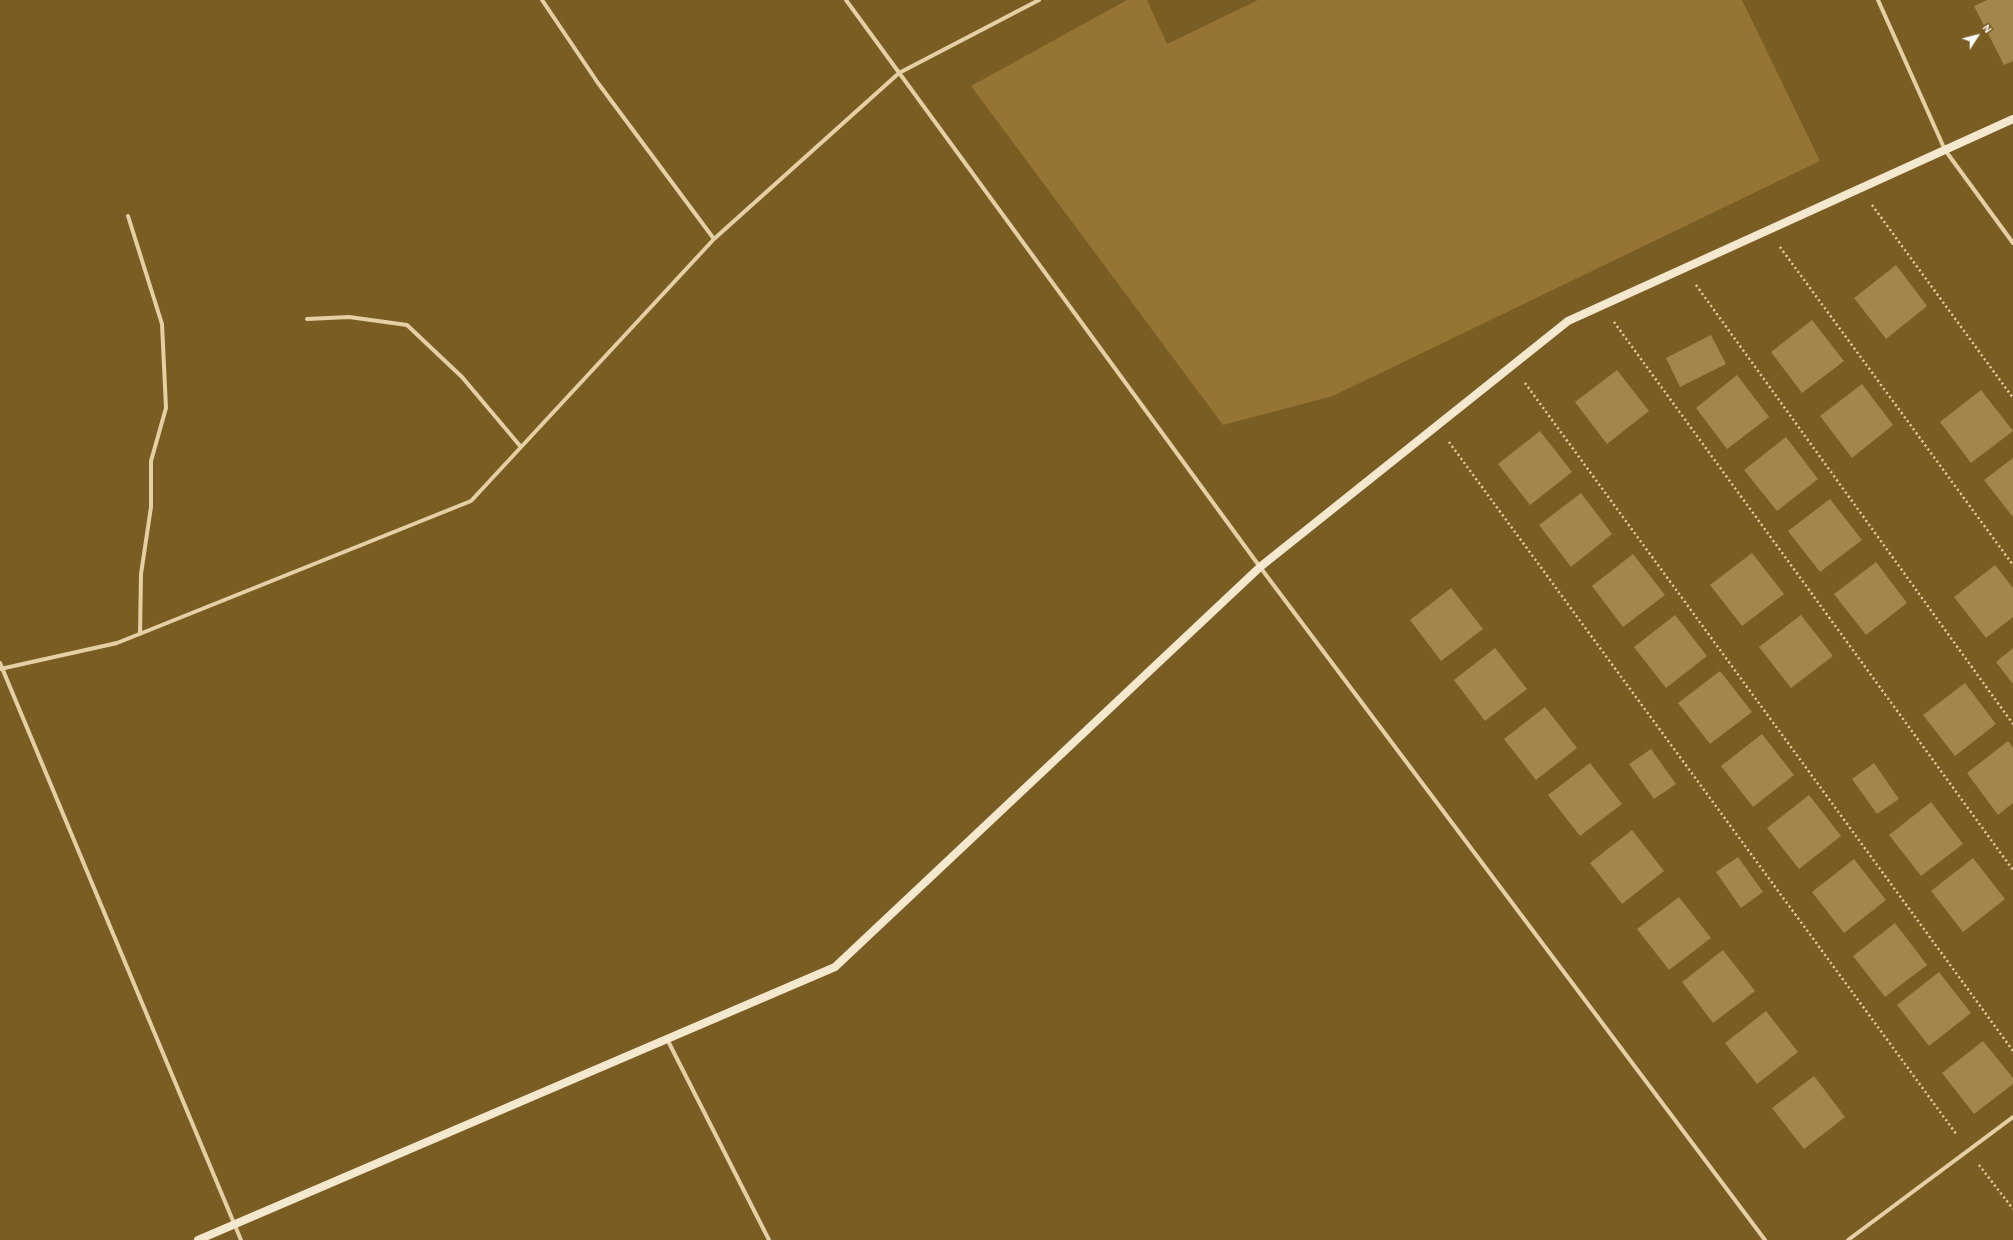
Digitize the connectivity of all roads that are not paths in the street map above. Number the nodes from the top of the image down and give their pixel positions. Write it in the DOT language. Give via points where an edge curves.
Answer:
graph roads {
  1 [pos="542,0"];
  2 [pos="846,0"];
  3 [pos="1039,0"];
  4 [pos="1878,0"];
  5 [pos="899,73"];
  6 [pos="2013,119"];
  7 [pos="1945,150"];
  8 [pos="128,216"];
  9 [pos="714,239"];
  10 [pos="2013,244"];
  11 [pos="307,319"];
  12 [pos="521,447"];
  13 [pos="1260,567"];
  14 [pos="140,634"];
  15 [pos="0,663"];
  16 [pos="1,669"];
  17 [pos="667,1038"];
  18 [pos="2013,1117"];
  19 [pos="235,1225"];
  20 [pos="198,1240"];
  21 [pos="241,1240"];
  22 [pos="769,1240"];
  23 [pos="1765,1240"];
  24 [pos="1848,1240"];
  1 -- 9 [label="street" via="598,83"];
  2 -- 5 [label="street"];
  3 -- 5 [label="street"];
  4 -- 7 [label="street"];
  5 -- 9 [label="street"];
  5 -- 13 [label="street"];
  6 -- 7 [label="main road"];
  7 -- 10 [label="street"];
  7 -- 13 [label="main road" via="1568,321"];
  8 -- 14 [label="street" via="162,324 166,408 151,461 151,507 141,574"];
  9 -- 12 [label="street"];
  11 -- 12 [label="street" via="349,317 407,325 462,377"];
  12 -- 14 [label="street" via="471,501"];
  13 -- 17 [label="main road" via="835,967"];
  13 -- 23 [label="street"];
  14 -- 16 [label="street" via="118,643"];
  15 -- 16 [label="street"];
  16 -- 19 [label="street"];
  17 -- 19 [label="main road"];
  17 -- 22 [label="street"];
  18 -- 24 [label="street"];
  19 -- 20 [label="main road"];
  19 -- 21 [label="street"];
}
